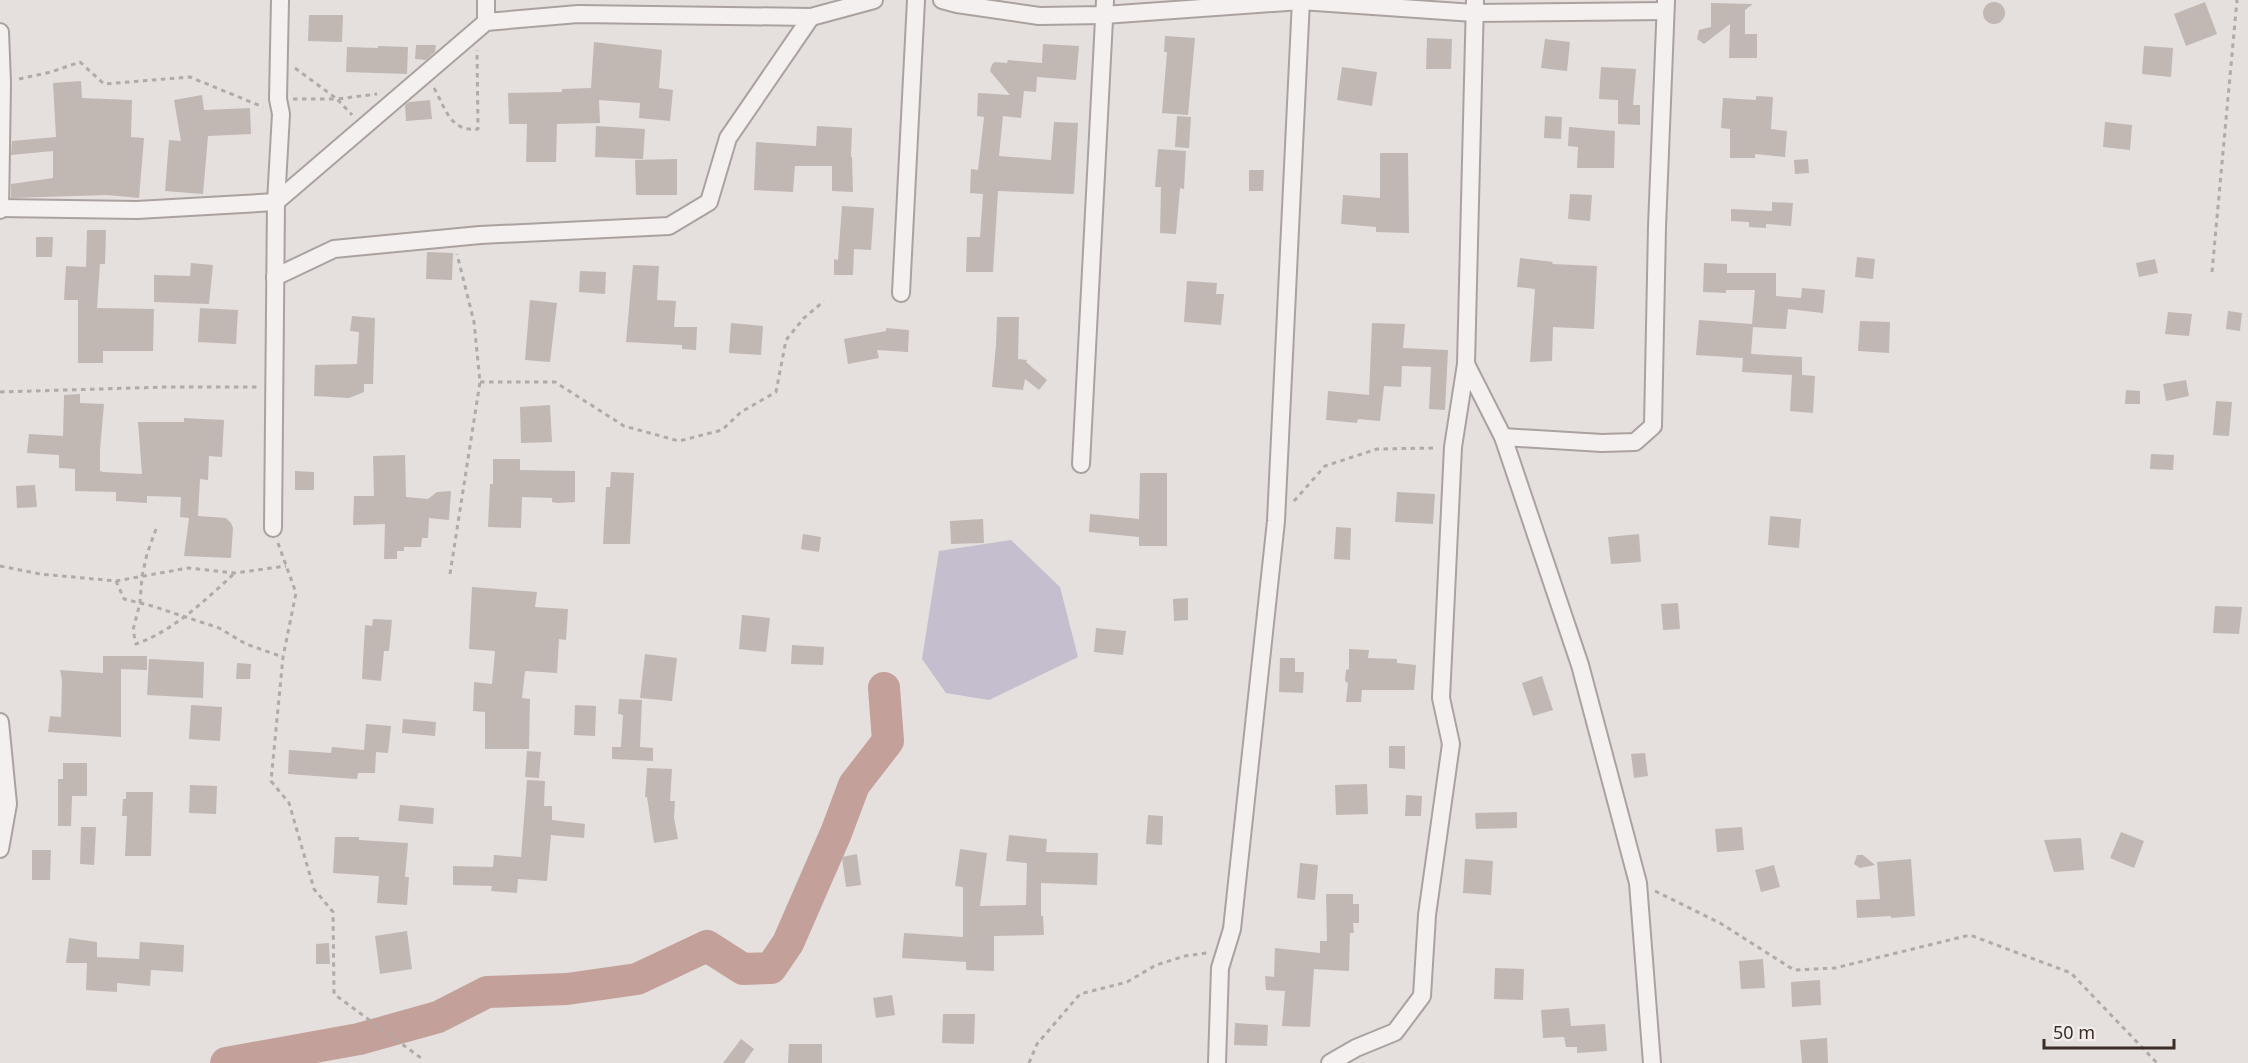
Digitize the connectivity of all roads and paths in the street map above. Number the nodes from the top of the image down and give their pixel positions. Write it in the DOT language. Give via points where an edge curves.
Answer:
graph roads {
  1 [pos="280,0"];
  2 [pos="486,0"];
  3 [pos="874,0"];
  4 [pos="916,0"];
  5 [pos="942,0"];
  6 [pos="1301,0"];
  7 [pos="2237,0"];
  8 [pos="1666,5"];
  9 [pos="1105,7"];
  10 [pos="1475,7"];
  11 [pos="811,17"];
  12 [pos="481,27"];
  13 [pos="0,32"];
  14 [pos="279,56"];
  15 [pos="426,73"];
  16 [pos="1,83"];
  17 [pos="407,90"];
  18 [pos="337,99"];
  19 [pos="280,106"];
  20 [pos="363,127"];
  21 [pos="276,202"];
  22 [pos="0,209"];
  23 [pos="454,238"];
  24 [pos="2212,272"];
  25 [pos="275,278"];
  26 [pos="901,293"];
  27 [pos="824,301"];
  28 [pos="1466,364"];
  29 [pos="480,382"];
  30 [pos="274,388"];
  31 [pos="0,392"];
  32 [pos="1503,436"];
  33 [pos="1453,447"];
  34 [pos="1081,464"];
  35 [pos="1276,521"];
  36 [pos="273,528"];
  37 [pos="156,529"];
  38 [pos="0,566"];
  39 [pos="286,566"];
  40 [pos="235,573"];
  41 [pos="450,574"];
  42 [pos="142,576"];
  43 [pos="116,581"];
  44 [pos="140,603"];
  45 [pos="186,617"];
  46 [pos="283,657"];
  47 [pos="0,722"];
  48 [pos="0,849"];
  49 [pos="1638,883"];
  50 [pos="1208,953"];
  51 [pos="421,1058"];
  52 [pos="1029,1063"];
  53 [pos="1217,1063"];
  54 [pos="1330,1063"];
  55 [pos="1652,1063"];
  56 [pos="2157,1063"];
  1 -- 14 [label="street"];
  2 -- 12 [label="street"];
  3 -- 11 [label="street"];
  4 -- 26 [label="street"];
  5 -- 9 [label="street" via="1038,16"];
  6 -- 9 [label="street"];
  6 -- 10 [label="street"];
  6 -- 35 [label="street"];
  7 -- 24 [label="path"];
  8 -- 10 [label="street"];
  8 -- 32 [label="street" via="1653,426 1635,442 1602,444"];
  9 -- 34 [label="street"];
  10 -- 28 [label="street"];
  11 -- 12 [label="street" via="578,14"];
  11 -- 23 [label="street" via="728,138 709,202 669,226"];
  12 -- 15 [label="street"];
  12 -- 15 [label="path" via="478,129 466,130 453,123"];
  13 -- 16 [label="street"];
  14 -- 18 [label="path"];
  14 -- 19 [label="street"];
  15 -- 17 [label="street"];
  16 -- 19 [label="path" via="81,62 104,84 190,77"];
  16 -- 22 [label="street"];
  17 -- 18 [label="path"];
  17 -- 20 [label="street"];
  18 -- 19 [label="path"];
  18 -- 20 [label="path"];
  19 -- 21 [label="street"];
  20 -- 21 [label="street"];
  21 -- 22 [label="street" via="137,210"];
  21 -- 25 [label="street"];
  23 -- 25 [label="street" via="334,249"];
  23 -- 29 [label="path" via="474,322"];
  25 -- 30 [label="street"];
  27 -- 29 [label="path" via="786,340 776,392 741,412 722,430 679,441 624,426 555,382"];
  28 -- 32 [label="street"];
  28 -- 33 [label="street"];
  29 -- 41 [label="path"];
  30 -- 31 [label="path"];
  30 -- 36 [label="street"];
  32 -- 49 [label="street" via="1580,665"];
  33 -- 35 [label="path" via="1377,449 1325,466"];
  33 -- 54 [label="street" via="1441,698 1451,744 1427,915 1422,996 1395,1032"];
  35 -- 53 [label="street" via="1232,929 1220,968"];
  36 -- 39 [label="path"];
  37 -- 42 [label="path"];
  38 -- 43 [label="path"];
  39 -- 40 [label="path"];
  39 -- 46 [label="path" via="296,593"];
  40 -- 42 [label="path" via="188,568"];
  40 -- 45 [label="path"];
  42 -- 43 [label="path"];
  42 -- 44 [label="path"];
  43 -- 44 [label="path" via="124,599"];
  44 -- 45 [label="path"];
  44 -- 45 [label="path" via="133,630 136,644"];
  45 -- 46 [label="path"];
  46 -- 51 [label="path" via="271,781 289,803 314,889 333,912 334,994"];
  47 -- 48 [label="street" via="8,804"];
  49 -- 55 [label="street"];
  49 -- 56 [label="path" via="1720,923 1794,970 1835,968 1970,934 2071,973"];
  50 -- 52 [label="path" via="1155,965 1127,982 1080,994 1037,1044"];
}
